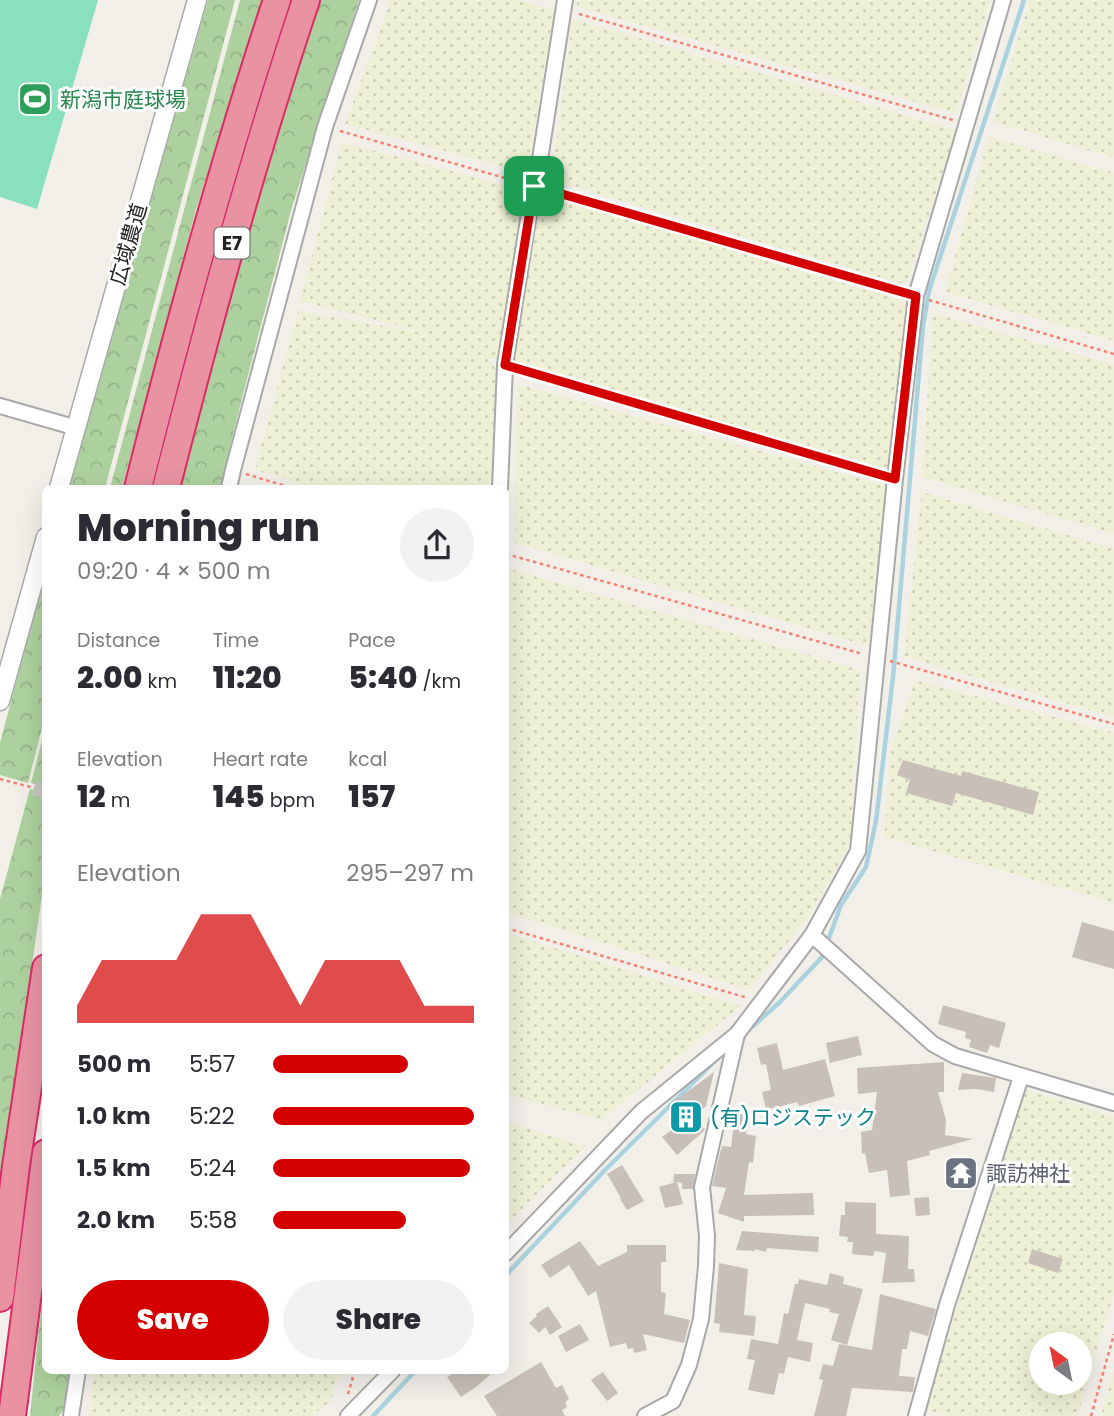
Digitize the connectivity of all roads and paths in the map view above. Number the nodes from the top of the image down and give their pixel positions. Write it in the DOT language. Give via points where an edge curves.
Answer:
graph roads {
  1 [pos="197,0"];
  2 [pos="278,0"];
  3 [pos="306,0"];
  4 [pos="369,0"];
  5 [pos="1003,0"];
  6 [pos="564,5"];
  7 [pos="967,124"];
  8 [pos="325,127"];
  9 [pos="534,186"];
  10 [pos="916,296"];
  11 [pos="1114,354"];
  12 [pos="505,365"];
  13 [pos="0,406"];
  14 [pos="77,428"];
  15 [pos="233,470"];
  16 [pos="895,479"];
  17 [pos="61,485"];
  18 [pos="139,485"];
  19 [pos="167,485"];
  20 [pos="230,485"];
  21 [pos="282,485"];
  22 [pos="500,485"];
  23 [pos="42,551"];
  24 [pos="509,555"];
  25 [pos="877,657"];
  26 [pos="0,701"];
  27 [pos="1114,724"];
  28 [pos="0,779"];
  29 [pos="34,788"];
  30 [pos="509,929"];
  31 [pos="813,935"];
  32 [pos="42,994"];
  33 [pos="761,1002"];
  34 [pos="737,1034"];
  35 [pos="1021,1077"];
  36 [pos="1114,1102"];
  37 [pos="42,1184"];
  38 [pos="509,1250"];
  39 [pos="0,1298"];
  40 [pos="1114,1334"];
  41 [pos="77,1374"];
  42 [pos="389,1374"];
  43 [pos="12,1416"];
  44 [pos="71,1416"];
  45 [pos="348,1416"];
  46 [pos="645,1416"];
  47 [pos="916,1416"];
  48 [pos="1091,1416"];
  1 -- 14 [label="street, 広域農道"];
  2 -- 18 [label="highway, E7" via="191,285"];
  3 -- 19 [label="highway, E7" via="255,160"];
  4 -- 8 [label="street"];
  5 -- 7 [label="street"];
  6 -- 7 [label="path"];
  6 -- 9 [label="street"];
  7 -- 10 [label="street"];
  8 -- 9 [label="path"];
  8 -- 15 [label="street"];
  9 -- 10 [label="path"];
  9 -- 12 [label="street"];
  10 -- 11 [label="path"];
  10 -- 16 [label="street"];
  12 -- 16 [label="path"];
  12 -- 22 [label="street"];
  13 -- 14 [label="street"];
  14 -- 17 [label="street, 広域農道"];
  15 -- 20 [label="street"];
  15 -- 21 [label="path"];
  16 -- 25 [label="street"];
  23 -- 26 [label="street"];
  24 -- 25 [label="path"];
  25 -- 27 [label="path"];
  25 -- 31 [label="street" via="858,851"];
  28 -- 29 [label="path"];
  30 -- 33 [label="path"];
  31 -- 33 [label="street"];
  31 -- 35 [label="street" via="933,1044 955,1056"];
  32 -- 39 [label="highway"];
  33 -- 34 [label="street"];
  34 -- 38 [label="street" via="641,1112"];
  34 -- 46 [label="street" via="702,1187 707,1236 701,1319 689,1365 673,1401"];
  35 -- 36 [label="street"];
  35 -- 47 [label="street"];
  37 -- 43 [label="highway"];
  40 -- 48 [label="path"];
  41 -- 44 [label="street"];
  42 -- 45 [label="street"];
}
